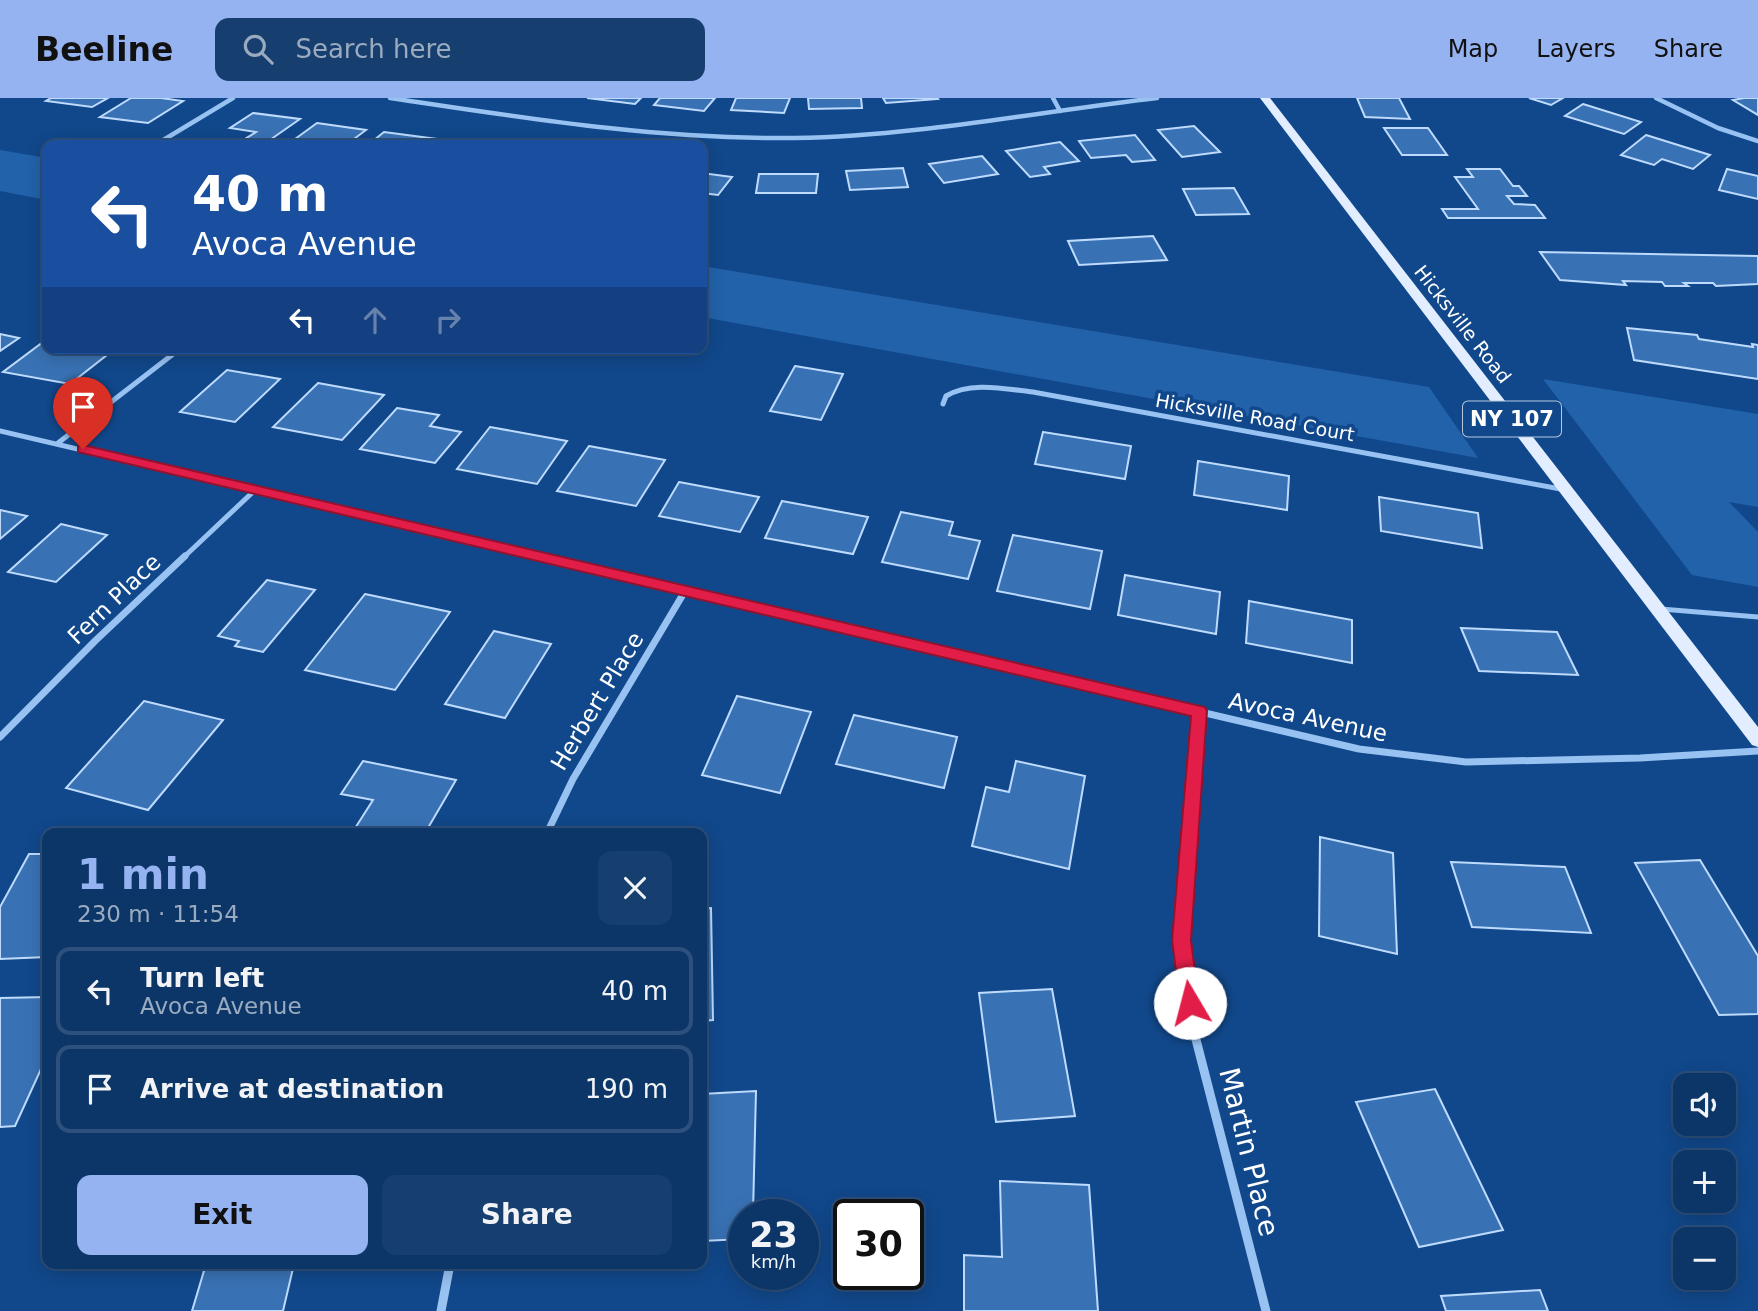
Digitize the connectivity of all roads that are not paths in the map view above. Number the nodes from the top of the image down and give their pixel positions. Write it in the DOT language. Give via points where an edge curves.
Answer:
graph roads {
  1 [pos="233,98"];
  2 [pos="390,98"];
  3 [pos="1053,98"];
  4 [pos="1157,98"];
  5 [pos="1265,98"];
  6 [pos="1656,98"];
  7 [pos="1060,111"];
  8 [pos="163,140"];
  9 [pos="1758,141"];
  10 [pos="173,354"];
  11 [pos="943,404"];
  12 [pos="0,431"];
  13 [pos="58,443"];
  14 [pos="255,490"];
  15 [pos="1567,490"];
  16 [pos="685,591"];
  17 [pos="1658,609"];
  18 [pos="1758,617"];
  19 [pos="1199,711"];
  20 [pos="0,737"];
  21 [pos="1758,740"];
  22 [pos="1758,751"];
  23 [pos="549,828"];
  24 [pos="449,1269"];
  25 [pos="442,1311"];
  26 [pos="1266,1311"];
  1 -- 8 [label="street"];
  2 -- 7 [label="street" via="663,135 813,138 912,131"];
  3 -- 7 [label="street"];
  4 -- 7 [label="street"];
  5 -- 15 [label="main road, Hicksville Road / NY 107"];
  6 -- 9 [label="street" via="1718,128"];
  10 -- 13 [label="street"];
  11 -- 15 [label="street, Hicksville Road Court" via="946,396 957,390 1033,392"];
  12 -- 13 [label="street, Avoca Avenue"];
  13 -- 14 [label="street, Avoca Avenue"];
  14 -- 16 [label="street, Avoca Avenue"];
  14 -- 20 [label="street, Fern Place"];
  15 -- 17 [label="main road, Hicksville Road / NY 107"];
  16 -- 19 [label="street, Avoca Avenue"];
  16 -- 23 [label="street, Herbert Place" via="573,779"];
  17 -- 18 [label="lane"];
  17 -- 21 [label="main road, Hicksville Road / NY 107"];
  19 -- 22 [label="street, Avoca Avenue" via="1359,749 1466,762"];
  19 -- 26 [label="street, Martin Place" via="1181,940 1192,1024"];
  24 -- 25 [label="street"];
}
